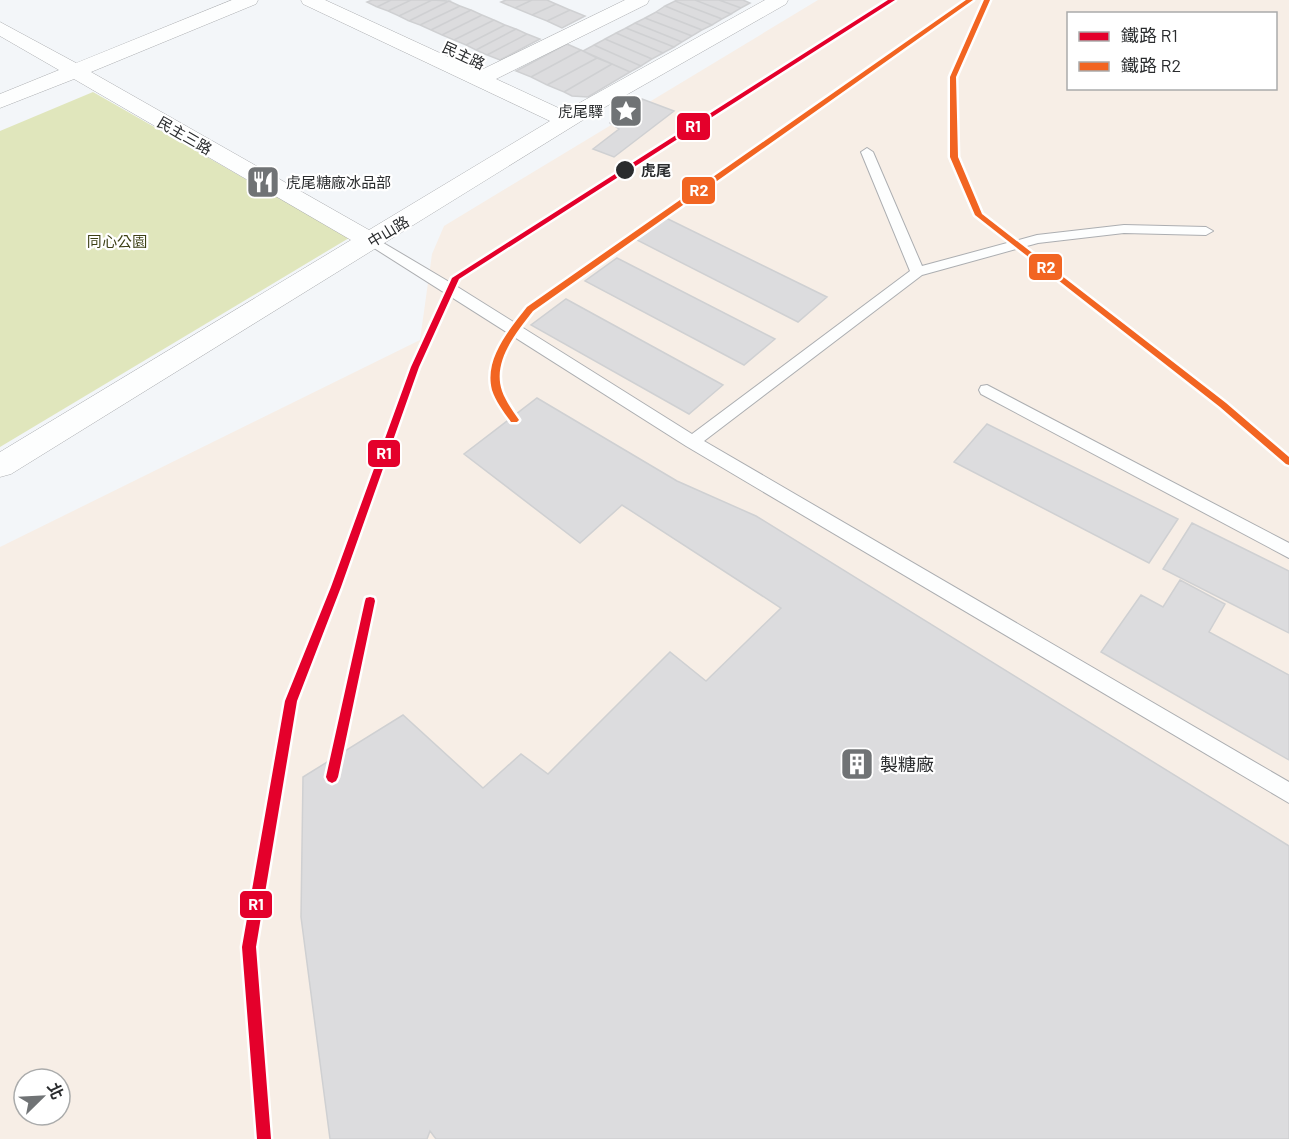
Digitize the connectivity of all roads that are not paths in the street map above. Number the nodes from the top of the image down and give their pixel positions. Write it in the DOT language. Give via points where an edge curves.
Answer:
graph roads {
  1 [pos="249,0"];
  2 [pos="310,0"];
  3 [pos="344,0"];
  4 [pos="591,0"];
  5 [pos="640,0"];
  6 [pos="779,0"];
  7 [pos="620,11"];
  8 [pos="0,28"];
  9 [pos="74,70"];
  10 [pos="489,75"];
  11 [pos="0,102"];
  12 [pos="575,115"];
  13 [pos="867,152"];
  14 [pos="1206,231"];
  15 [pos="370,242"];
  16 [pos="916,272"];
  17 [pos="987,390"];
  18 [pos="692,442"];
  19 [pos="0,466"];
  20 [pos="1289,551"];
  21 [pos="1289,793"];
  1 -- 9 [label="street"];
  2 -- 10 [label="street"];
  3 -- 10 [label="street, 民主路"];
  4 -- 7 [label="street"];
  5 -- 7 [label="street"];
  6 -- 12 [label="street, 中山路"];
  7 -- 10 [label="street"];
  8 -- 9 [label="street, 民主三路"];
  9 -- 11 [label="street"];
  9 -- 15 [label="street, 民主三路"];
  10 -- 12 [label="street"];
  12 -- 15 [label="street, 中山路"];
  13 -- 16 [label="lane"];
  14 -- 16 [label="lane" via="1124,229 1037,239"];
  15 -- 18 [label="lane" via="451,288"];
  15 -- 19 [label="street, 中山路"];
  16 -- 18 [label="lane"];
  17 -- 20 [label="lane"];
  18 -- 21 [label="lane"];
}
